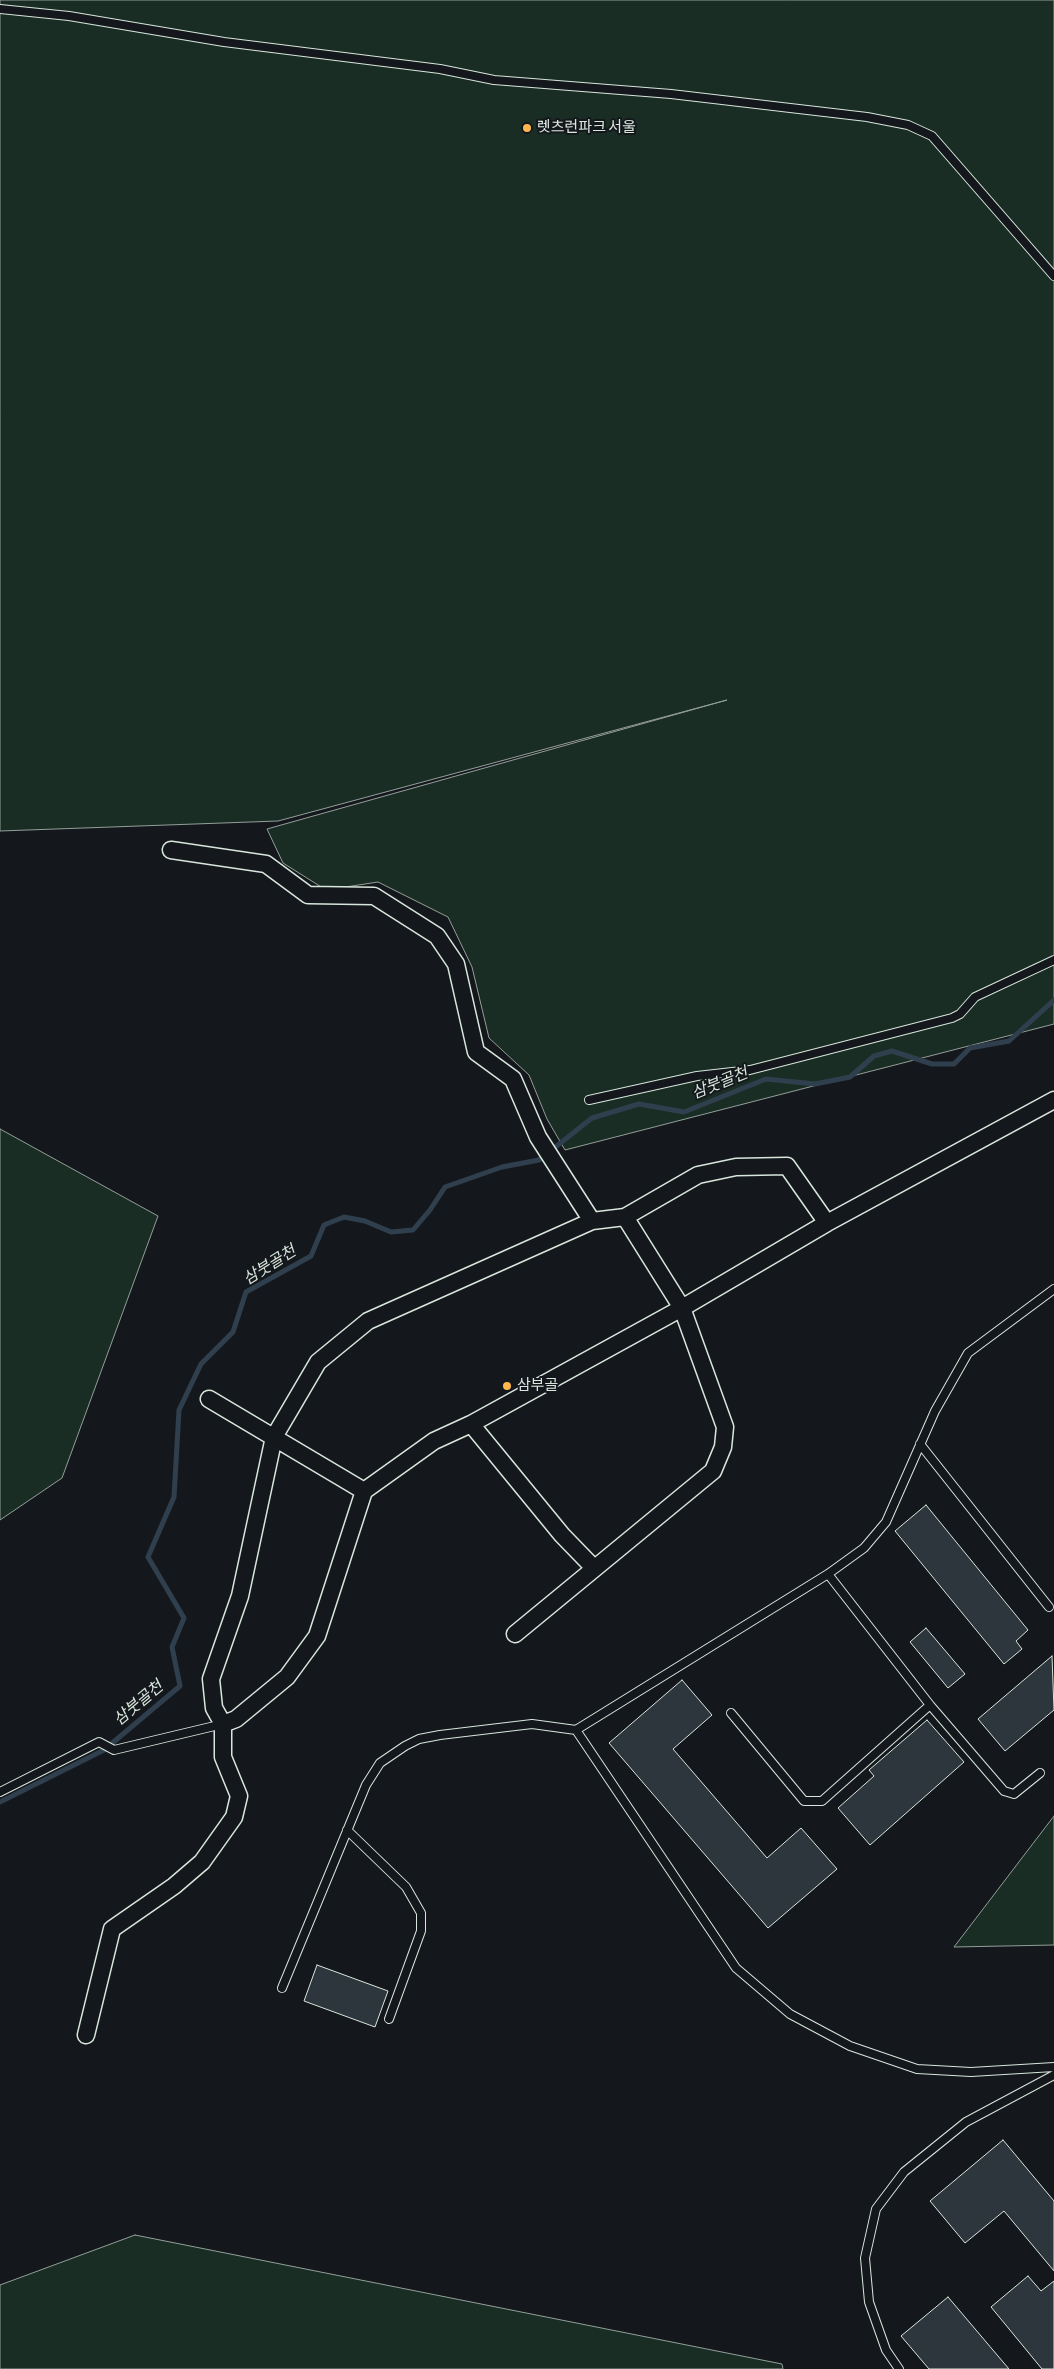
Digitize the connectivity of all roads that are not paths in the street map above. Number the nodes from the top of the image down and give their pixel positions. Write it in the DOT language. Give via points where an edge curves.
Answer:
graph roads {
  1 [pos="0,9"];
  2 [pos="1054,276"];
  3 [pos="171,850"];
  4 [pos="1054,960"];
  5 [pos="589,1100"];
  6 [pos="1054,1100"];
  7 [pos="625,1218"];
  8 [pos="592,1221"];
  9 [pos="827,1223"];
  10 [pos="1054,1289"];
  11 [pos="682,1308"];
  12 [pos="209,1399"];
  13 [pos="471,1424"];
  14 [pos="274,1437"];
  15 [pos="920,1444"];
  16 [pos="364,1491"];
  17 [pos="594,1568"];
  18 [pos="828,1574"];
  19 [pos="1049,1607"];
  20 [pos="515,1634"];
  21 [pos="930,1705"];
  22 [pos="731,1713"];
  23 [pos="223,1724"];
  24 [pos="576,1730"];
  25 [pos="1040,1773"];
  26 [pos="0,1792"];
  27 [pos="347,1830"];
  28 [pos="282,1988"];
  29 [pos="389,2019"];
  30 [pos="86,2034"];
  31 [pos="1054,2067"];
  32 [pos="1054,2075"];
  33 [pos="899,2369"];
  1 -- 2 [label="lane" via="440,69 494,80 671,94 868,117 908,125 932,136"];
  3 -- 8 [label="street" via="266,864 308,895 374,896 436,936 456,964 476,1052 513,1079 538,1137"];
  4 -- 5 [label="lane" via="975,997 952,1018 750,1070 697,1076"];
  6 -- 9 [label="street"];
  7 -- 8 [label="street"];
  7 -- 9 [label="street" via="698,1175 736,1167 787,1166"];
  7 -- 11 [label="street"];
  8 -- 14 [label="street" via="368,1321 318,1362"];
  9 -- 11 [label="street"];
  10 -- 15 [label="lane" via="968,1353"];
  11 -- 13 [label="street"];
  11 -- 17 [label="street" via="725,1427 723,1447 713,1471"];
  12 -- 14 [label="street"];
  13 -- 16 [label="street" via="434,1441"];
  13 -- 17 [label="street" via="562,1535"];
  14 -- 16 [label="street"];
  14 -- 23 [label="street" via="240,1596 211,1680 214,1708"];
  15 -- 18 [label="lane" via="886,1522 864,1548"];
  15 -- 19 [label="lane"];
  16 -- 23 [label="street" via="318,1636 287,1677 236,1719"];
  17 -- 20 [label="street"];
  18 -- 21 [label="lane"];
  18 -- 24 [label="lane"];
  21 -- 22 [label="lane" via="822,1801 804,1801"];
  21 -- 25 [label="lane" via="1004,1791 1014,1794"];
  23 -- 26 [label="lane" via="114,1750 99,1742"];
  23 -- 30 [label="street" via="223,1757 239,1796 234,1817 202,1862 174,1886 112,1929"];
  24 -- 27 [label="lane" via="532,1724 419,1739 380,1763 366,1785"];
  24 -- 31 [label="lane" via="736,1968 790,2014 850,2046 917,2069 972,2072"];
  27 -- 28 [label="lane"];
  27 -- 29 [label="lane" via="406,1888 421,1913 421,1931"];
  32 -- 33 [label="lane" via="966,2122 904,2172 876,2209 865,2258 869,2302 886,2350"];
}
